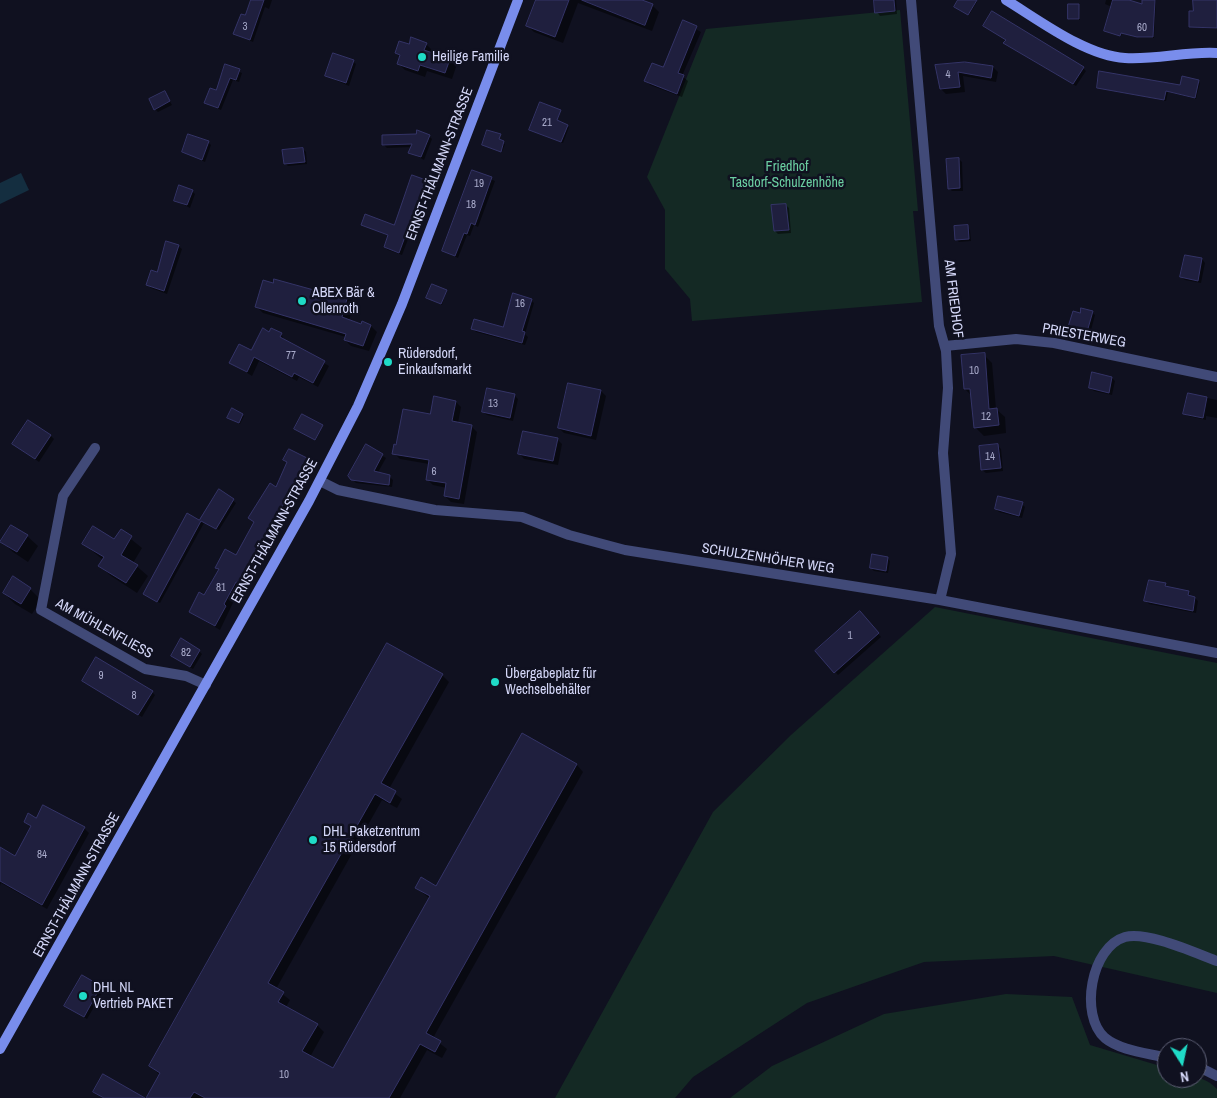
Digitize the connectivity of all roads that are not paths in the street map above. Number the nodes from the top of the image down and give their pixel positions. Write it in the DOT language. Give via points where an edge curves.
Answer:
graph roads {
  1 [pos="518,0"];
  2 [pos="911,0"];
  3 [pos="1006,0"];
  4 [pos="1217,53"];
  5 [pos="945,346"];
  6 [pos="1217,377"];
  7 [pos="95,448"];
  8 [pos="320,481"];
  9 [pos="940,600"];
  10 [pos="1217,653"];
  11 [pos="206,685"];
  12 [pos="1217,961"];
  13 [pos="0,1049"];
  14 [pos="1157,1056"];
  1 -- 8 [label="main road, ERNST-THÄLMANN-STRASSE" via="399,311 358,406"];
  2 -- 5 [label="street, AM FRIEDHOF" via="940,326"];
  3 -- 4 [label="main road" via="1087,48 1123,58"];
  5 -- 6 [label="street, PRIESTERWEG" via="1016,339 1054,343"];
  5 -- 9 [label="street, AM FRIEDHOF" via="948,388 943,453 952,554"];
  7 -- 11 [label="street, AM MÜHLENFLIESS" via="63,496 41,610 145,669 186,676"];
  8 -- 9 [label="street, SCHULZENHÖHER WEG" via="338,490 435,510 522,517 569,535 625,550"];
  8 -- 11 [label="main road, ERNST-THÄLMANN-STRASSE"];
  9 -- 10 [label="street, SCHULZENHÖHER WEG"];
  11 -- 13 [label="main road, ERNST-THÄLMANN-STRASSE"];
  12 -- 14 [label="street" via="1144,937 1126,937 1111,944 1102,955 1090,1002 1099,1031 1106,1039 1122,1047"];
}
